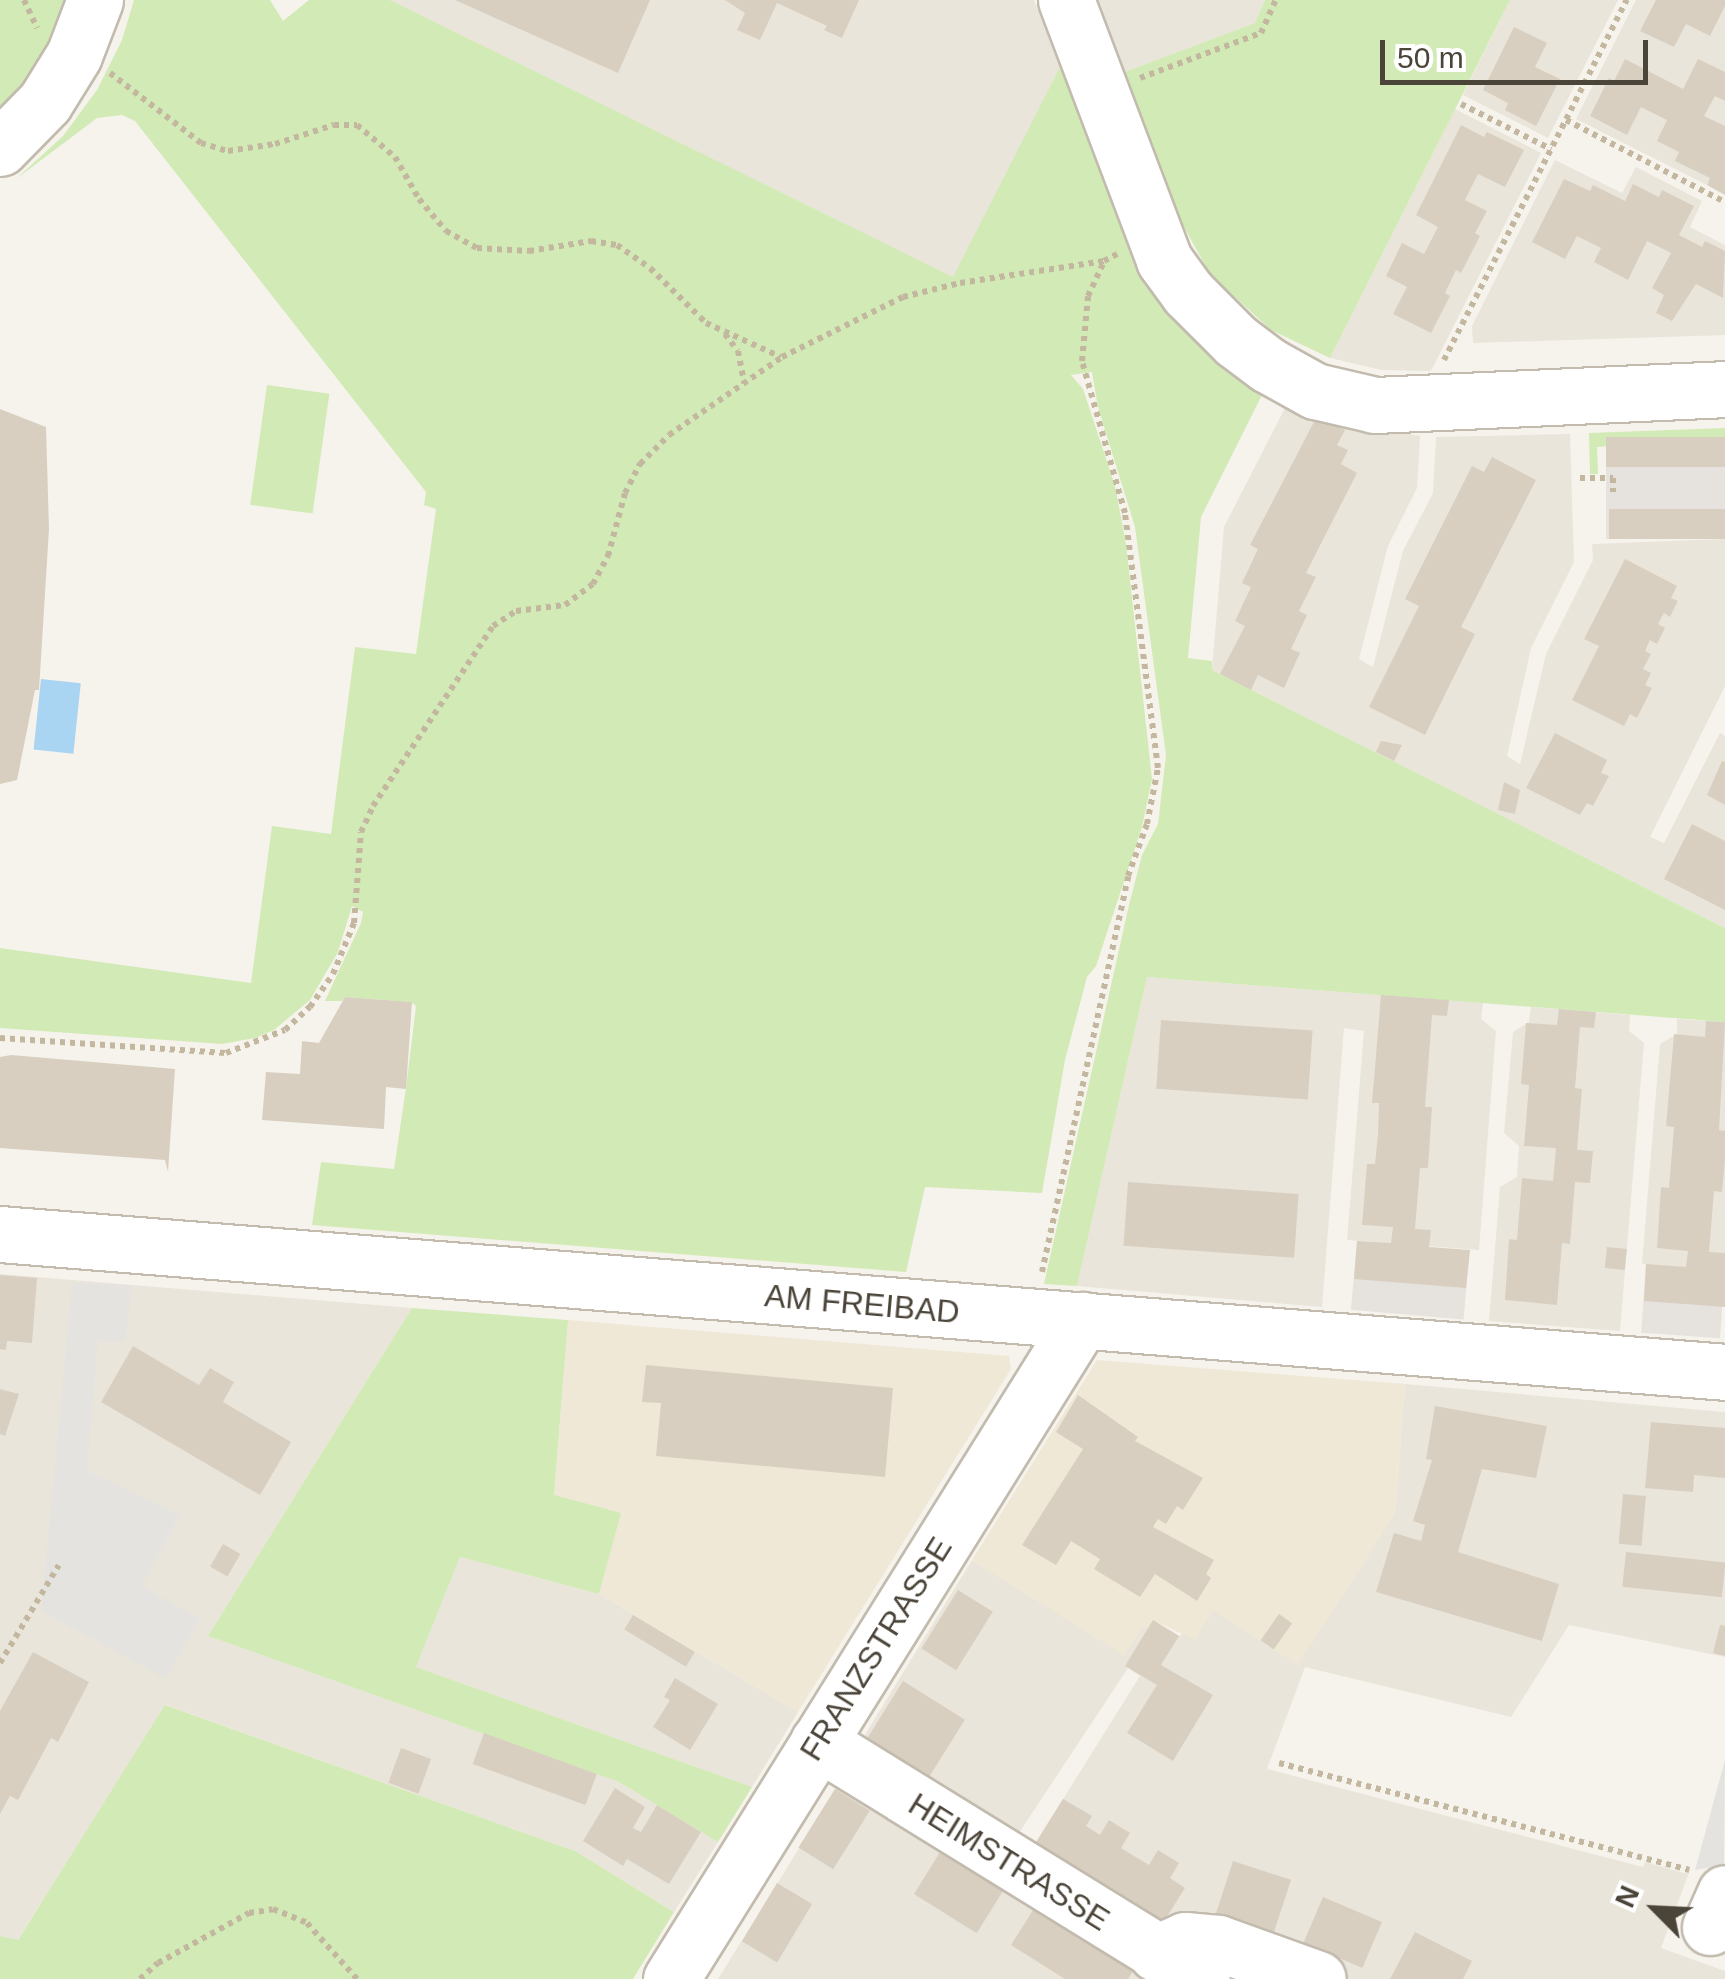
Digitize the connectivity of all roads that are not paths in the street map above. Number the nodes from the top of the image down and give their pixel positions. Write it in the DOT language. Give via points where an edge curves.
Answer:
graph roads {
  1 [pos="95,0"];
  2 [pos="1066,0"];
  3 [pos="0,148"];
  4 [pos="1725,389"];
  5 [pos="0,1234"];
  6 [pos="1057,1319"];
  7 [pos="1725,1372"];
  8 [pos="818,1742"];
  9 [pos="1172,1970"];
  10 [pos="671,1979"];
  11 [pos="1318,1979"];
  1 -- 3 [label="street" via="74,55 45,102"];
  2 -- 4 [label="street" via="1152,236 1188,293 1268,366 1315,391 1374,405"];
  5 -- 6 [label="street, AM FREIBAD"];
  6 -- 7 [label="street, AM FREIBAD"];
  6 -- 8 [label="street, FRANZSTRASSE"];
  8 -- 9 [label="street, HEIMSTRASSE"];
  8 -- 10 [label="street, FRANZSTRASSE"];
  9 -- 11 [label="street" via="1185,1940 1218,1943"];
}
